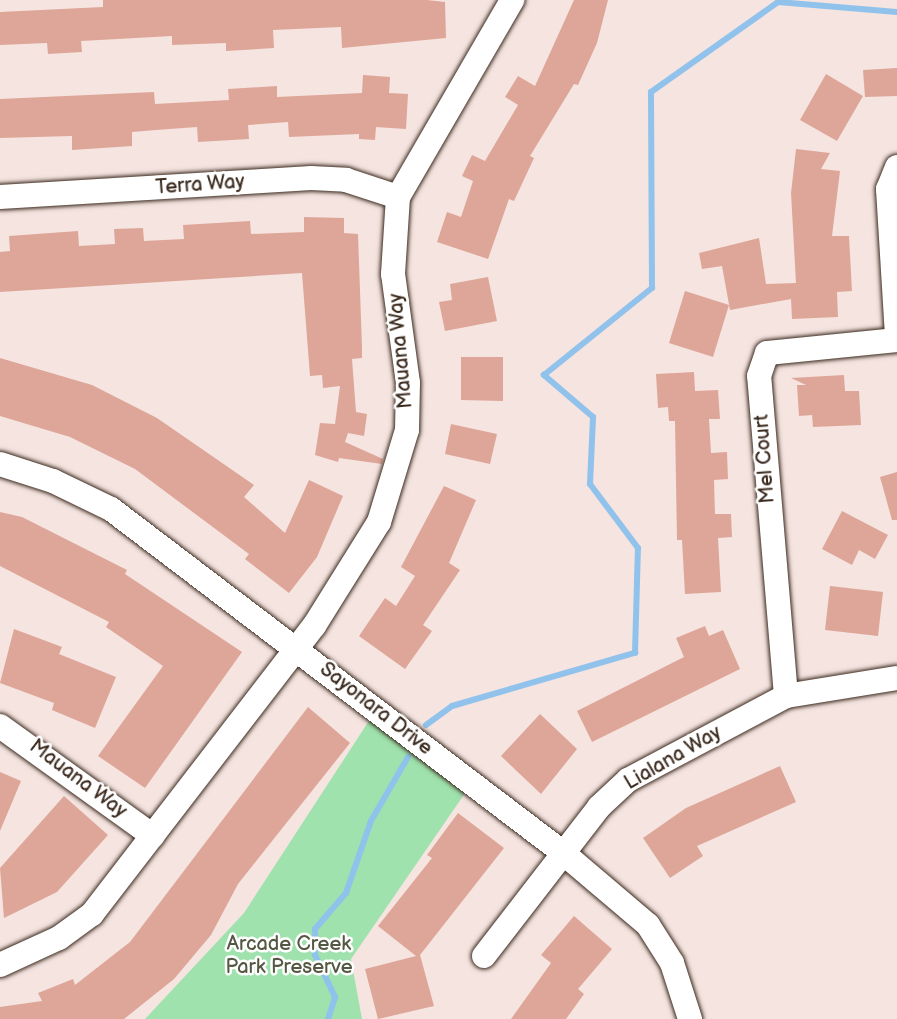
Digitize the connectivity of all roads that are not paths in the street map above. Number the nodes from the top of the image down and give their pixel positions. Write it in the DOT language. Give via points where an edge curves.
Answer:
graph roads {
  1 [pos="512,0"];
  2 [pos="897,167"];
  3 [pos="0,197"];
  4 [pos="398,197"];
  5 [pos="897,338"];
  6 [pos="0,464"];
  7 [pos="299,647"];
  8 [pos="897,678"];
  9 [pos="786,696"];
  10 [pos="0,726"];
  11 [pos="153,836"];
  12 [pos="562,852"];
  13 [pos="484,956"];
  14 [pos="0,965"];
  15 [pos="690,1019"];
  1 -- 4 [label="street, Mauana Way"];
  2 -- 5 [label="street" via="888,189"];
  3 -- 4 [label="street, Terra Way" via="311,178 346,180"];
  4 -- 7 [label="street, Mauana Way" via="393,274 408,383 407,430 379,522 346,582"];
  5 -- 9 [label="street, Mel Court" via="767,353 759,376"];
  6 -- 7 [label="street, Sayonara Drive" via="53,481 111,509"];
  7 -- 11 [label="street, Mauana Way"];
  7 -- 12 [label="street, Sayonara Drive"];
  8 -- 9 [label="street, Lialana Way"];
  9 -- 12 [label="street, Lialana Way" via="628,780"];
  10 -- 11 [label="street, Mauana Way"];
  11 -- 14 [label="street, Mauana Way" via="92,914 59,938"];
  12 -- 13 [label="street, Lialana Way"];
  12 -- 15 [label="street, Sayonara Drive" via="648,925 672,963"];
}
